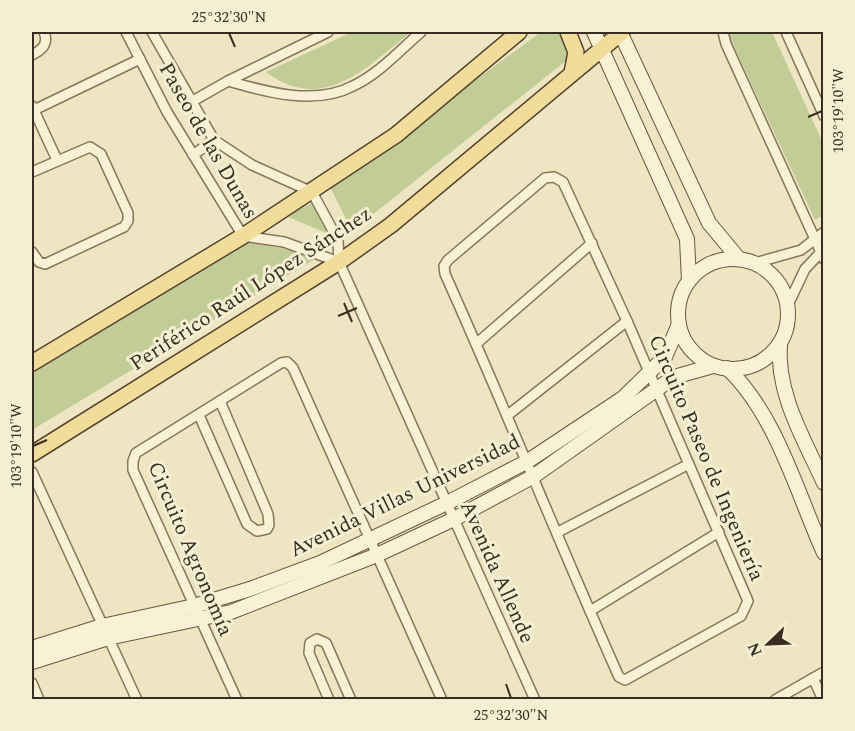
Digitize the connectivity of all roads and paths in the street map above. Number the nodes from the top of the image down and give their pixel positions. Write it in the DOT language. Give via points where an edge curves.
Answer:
graph roads {
  1 [pos="44,32"];
  2 [pos="126,32"];
  3 [pos="152,32"];
  4 [pos="328,32"];
  5 [pos="422,32"];
  6 [pos="519,32"];
  7 [pos="568,32"];
  8 [pos="594,32"];
  9 [pos="621,32"];
  10 [pos="723,32"];
  11 [pos="786,32"];
  12 [pos="601,49"];
  13 [pos="32,55"];
  14 [pos="140,59"];
  15 [pos="572,73"];
  16 [pos="228,81"];
  17 [pos="192,102"];
  18 [pos="32,109"];
  19 [pos="824,116"];
  20 [pos="214,140"];
  21 [pos="193,155"];
  22 [pos="57,160"];
  23 [pos="32,172"];
  24 [pos="312,192"];
  25 [pos="824,232"];
  26 [pos="243,236"];
  27 [pos="814,240"];
  28 [pos="592,243"];
  29 [pos="32,252"];
  30 [pos="822,253"];
  31 [pos="739,259"];
  32 [pos="339,262"];
  33 [pos="755,264"];
  34 [pos="689,281"];
  35 [pos="787,307"];
  36 [pos="627,321"];
  37 [pos="679,324"];
  38 [pos="780,343"];
  39 [pos="476,344"];
  40 [pos="32,363"];
  41 [pos="720,367"];
  42 [pos="650,375"];
  43 [pos="656,388"];
  44 [pos="220,401"];
  45 [pos="199,415"];
  46 [pos="508,415"];
  47 [pos="32,454"];
  48 [pos="528,461"];
  49 [pos="689,464"];
  50 [pos="32,472"];
  51 [pos="534,476"];
  52 [pos="824,483"];
  53 [pos="447,503"];
  54 [pos="454,519"];
  55 [pos="558,532"];
  56 [pos="719,532"];
  57 [pos="370,540"];
  58 [pos="824,553"];
  59 [pos="377,555"];
  60 [pos="194,606"];
  61 [pos="590,611"];
  62 [pos="201,620"];
  63 [pos="105,632"];
  64 [pos="32,648"];
  65 [pos="32,662"];
  66 [pos="824,672"];
  67 [pos="813,678"];
  68 [pos="32,682"];
  69 [pos="39,699"];
  70 [pos="137,699"];
  71 [pos="237,699"];
  72 [pos="329,699"];
  73 [pos="351,699"];
  74 [pos="442,699"];
  75 [pos="535,699"];
  76 [pos="775,699"];
  77 [pos="823,699"];
  1 -- 13 [label="street" via="46,43"];
  2 -- 14 [label="street, Paseo de las Dunas"];
  3 -- 17 [label="street, Paseo de las Dunas"];
  4 -- 16 [label="street"];
  5 -- 16 [label="street" via="377,70 338,93 296,95"];
  6 -- 24 [label="main road" via="396,135"];
  7 -- 15 [label="main road" via="576,52"];
  8 -- 12 [label="street"];
  9 -- 12 [label="main road, Periférico Raúl López Sánchez"];
  9 -- 31 [label="street" via="709,223"];
  10 -- 27 [label="street"];
  11 -- 19 [label="street"];
  12 -- 15 [label="main road, Periférico Raúl López Sánchez"];
  12 -- 34 [label="street" via="687,239"];
  14 -- 18 [label="street"];
  14 -- 21 [label="street, Paseo de las Dunas"];
  15 -- 32 [label="main road, Periférico Raúl López Sánchez" via="391,225"];
  16 -- 17 [label="street"];
  17 -- 20 [label="street, Paseo de las Dunas"];
  18 -- 22 [label="street"];
  20 -- 21 [label="street"];
  20 -- 24 [label="street, Paseo de las Dunas" via="252,165"];
  21 -- 26 [label="street, Paseo de las Dunas"];
  22 -- 23 [label="street"];
  22 -- 29 [label="street" via="90,147 96,149 128,213 128,221 124,227 45,264"];
  24 -- 26 [label="main road"];
  24 -- 32 [label="street, Avenida Allende" via="338,240"];
  25 -- 27 [label="street"];
  26 -- 32 [label="street" via="284,242"];
  26 -- 40 [label="main road"];
  27 -- 30 [label="street"];
  27 -- 33 [label="street" via="787,256"];
  28 -- 36 [label="street, Circuito Paseo de Ingeniería"];
  28 -- 39 [label="street"];
  28 -- 39 [label="street, Circuito Paseo de Ingeniería" via="563,182 549,177 448,260 445,274"];
  30 -- 35 [label="street" via="805,269"];
  31 -- 33 [label="street"];
  31 -- 34 [label="street" via="711,263"];
  32 -- 47 [label="main road, Periférico Raúl López Sánchez"];
  32 -- 53 [label="street, Avenida Allende"];
  33 -- 35 [label="street" via="777,281"];
  34 -- 37 [label="street" via="679,306"];
  35 -- 38 [label="street"];
  36 -- 42 [label="street, Circuito Paseo de Ingeniería"];
  36 -- 46 [label="street"];
  37 -- 41 [label="street" via="688,345"];
  37 -- 42 [label="street, Avenida Villas Universidad" via="670,349"];
  38 -- 41 [label="street" via="761,361 748,366"];
  38 -- 52 [label="street" via="782,386"];
  39 -- 46 [label="street, Circuito Paseo de Ingeniería"];
  41 -- 43 [label="street, Avenida Villas Universidad" via="687,371"];
  41 -- 58 [label="street" via="741,381 759,405"];
  42 -- 43 [label="street, Circuito Paseo de Ingeniería"];
  42 -- 48 [label="street, Avenida Villas Universidad" via="623,398"];
  43 -- 49 [label="street, Circuito Paseo de Ingeniería"];
  43 -- 51 [label="street, Avenida Villas Universidad" via="596,435"];
  44 -- 45 [label="street, Circuito Agronomía"];
  44 -- 45 [label="street" via="268,514 267,529 257,531 247,524"];
  44 -- 57 [label="street, Circuito Agronomía" via="281,363 291,365"];
  45 -- 60 [label="street, Circuito Agronomía" via="136,453 133,461 133,471"];
  46 -- 48 [label="street, Circuito Paseo de Ingeniería"];
  48 -- 51 [label="street, Circuito Paseo de Ingeniería"];
  48 -- 53 [label="street, Avenida Villas Universidad"];
  49 -- 55 [label="street"];
  49 -- 56 [label="street, Circuito Paseo de Ingeniería"];
  50 -- 63 [label="street"];
  51 -- 54 [label="street, Avenida Villas Universidad"];
  51 -- 55 [label="street, Circuito Paseo de Ingeniería"];
  53 -- 54 [label="street, Avenida Allende"];
  53 -- 57 [label="street, Avenida Villas Universidad"];
  54 -- 59 [label="street, Avenida Villas Universidad"];
  54 -- 75 [label="street, Avenida Allende"];
  55 -- 61 [label="street, Circuito Paseo de Ingeniería"];
  56 -- 61 [label="street"];
  56 -- 61 [label="street, Circuito Paseo de Ingeniería" via="748,601 741,616 625,680 619,677"];
  57 -- 59 [label="street, Circuito Agronomía"];
  57 -- 60 [label="street, Avenida Villas Universidad" via="250,590"];
  59 -- 62 [label="street, Avenida Villas Universidad" via="258,603"];
  59 -- 74 [label="street, Circuito Agronomía"];
  60 -- 62 [label="street, Circuito Agronomía"];
  60 -- 63 [label="street, Avenida Villas Universidad"];
  62 -- 63 [label="street, Avenida Villas Universidad"];
  62 -- 71 [label="street, Circuito Agronomía"];
  63 -- 64 [label="street, Avenida Villas Universidad"];
  63 -- 65 [label="street, Avenida Villas Universidad"];
  63 -- 70 [label="street"];
  66 -- 67 [label="street"];
  67 -- 76 [label="street"];
  67 -- 77 [label="street"];
  68 -- 69 [label="street"];
  72 -- 73 [label="street" via="309,653 310,643 317,639 326,643"];
}
